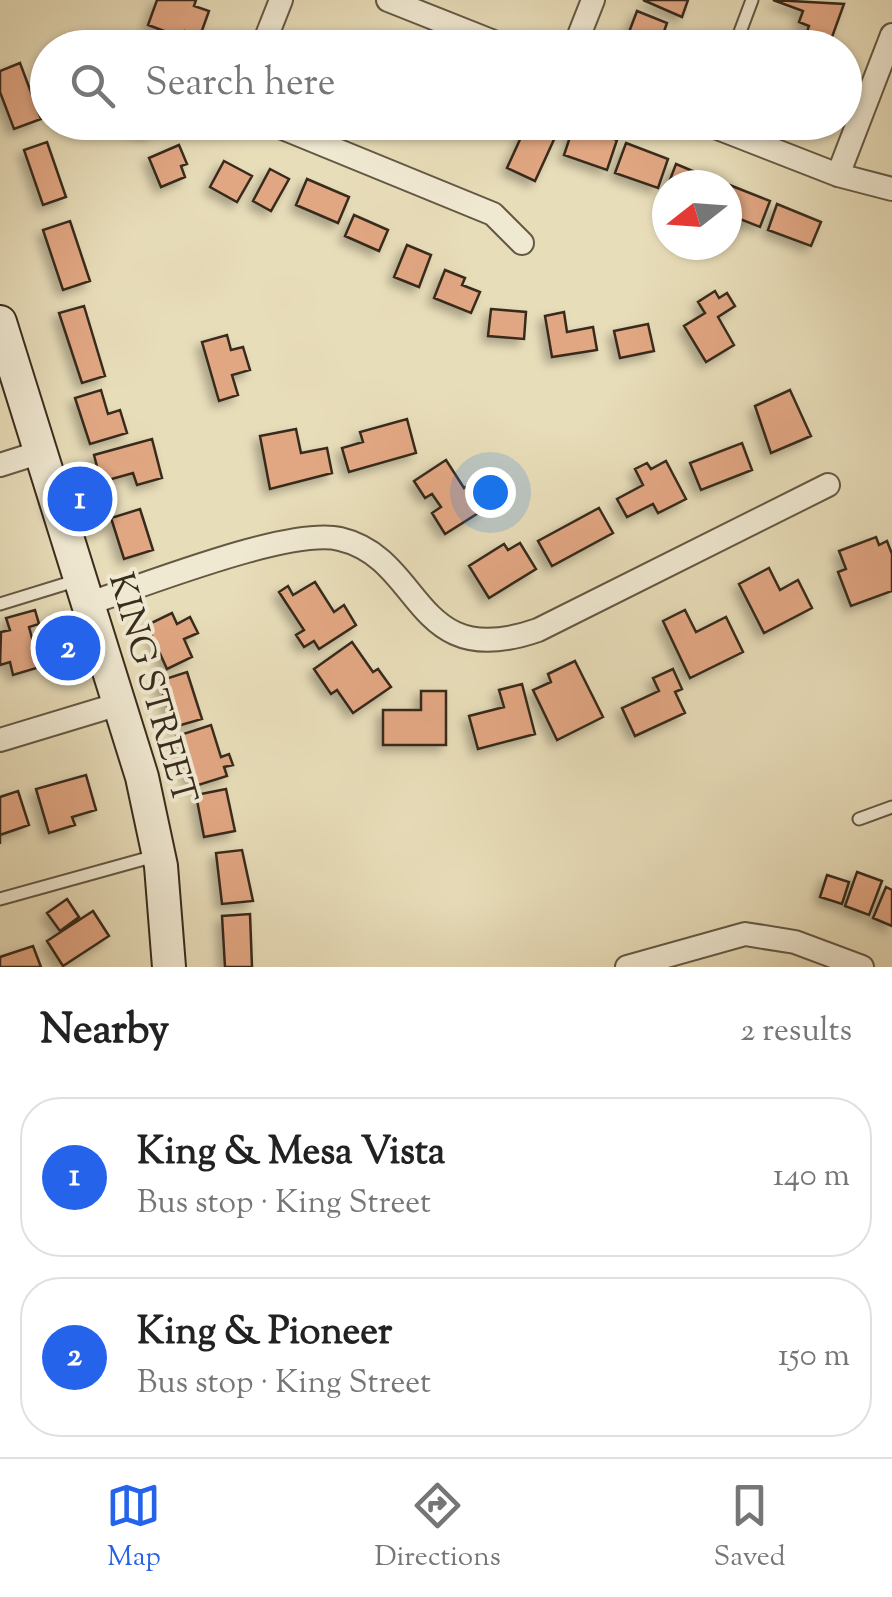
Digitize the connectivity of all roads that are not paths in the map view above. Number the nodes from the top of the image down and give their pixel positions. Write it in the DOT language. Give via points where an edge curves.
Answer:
graph roads {
  1 [pos="281,0"];
  2 [pos="388,0"];
  3 [pos="592,0"];
  4 [pos="752,0"];
  5 [pos="434,8"];
  6 [pos="269,30"];
  7 [pos="475,30"];
  8 [pos="581,30"];
  9 [pos="741,30"];
  10 [pos="892,35"];
  11 [pos="862,113"];
  12 [pos="312,140"];
  13 [pos="747,140"];
  14 [pos="852,140"];
  15 [pos="838,176"];
  16 [pos="892,189"];
  17 [pos="522,243"];
  18 [pos="0,322"];
  19 [pos="41,452"];
  20 [pos="0,465"];
  21 [pos="828,486"];
  22 [pos="85,591"];
  23 [pos="0,604"];
  24 [pos="119,704"];
  25 [pos="0,740"];
  26 [pos="892,807"];
  27 [pos="858,819"];
  28 [pos="159,855"];
  29 [pos="0,899"];
  30 [pos="169,967"];
  31 [pos="627,967"];
  32 [pos="862,967"];
  1 -- 6 [label="street"];
  2 -- 5 [label="street"];
  3 -- 8 [label="street"];
  4 -- 9 [label="lane"];
  5 -- 7 [label="street"];
  10 -- 11 [label="street"];
  12 -- 17 [label="street" via="493,214"];
  13 -- 15 [label="street"];
  14 -- 15 [label="street"];
  15 -- 16 [label="street"];
  18 -- 19 [label="street, KING STREET"];
  19 -- 20 [label="street"];
  19 -- 22 [label="street, KING STREET"];
  21 -- 22 [label="street" via="538,630 500,640 440,626 388,568 336,538 293,539"];
  22 -- 23 [label="lane"];
  22 -- 24 [label="street, KING STREET"];
  24 -- 25 [label="street"];
  24 -- 28 [label="street, KING STREET"];
  26 -- 27 [label="lane"];
  28 -- 29 [label="lane"];
  28 -- 30 [label="street, KING STREET"];
  31 -- 32 [label="street" via="745,934 795,942"];
}
